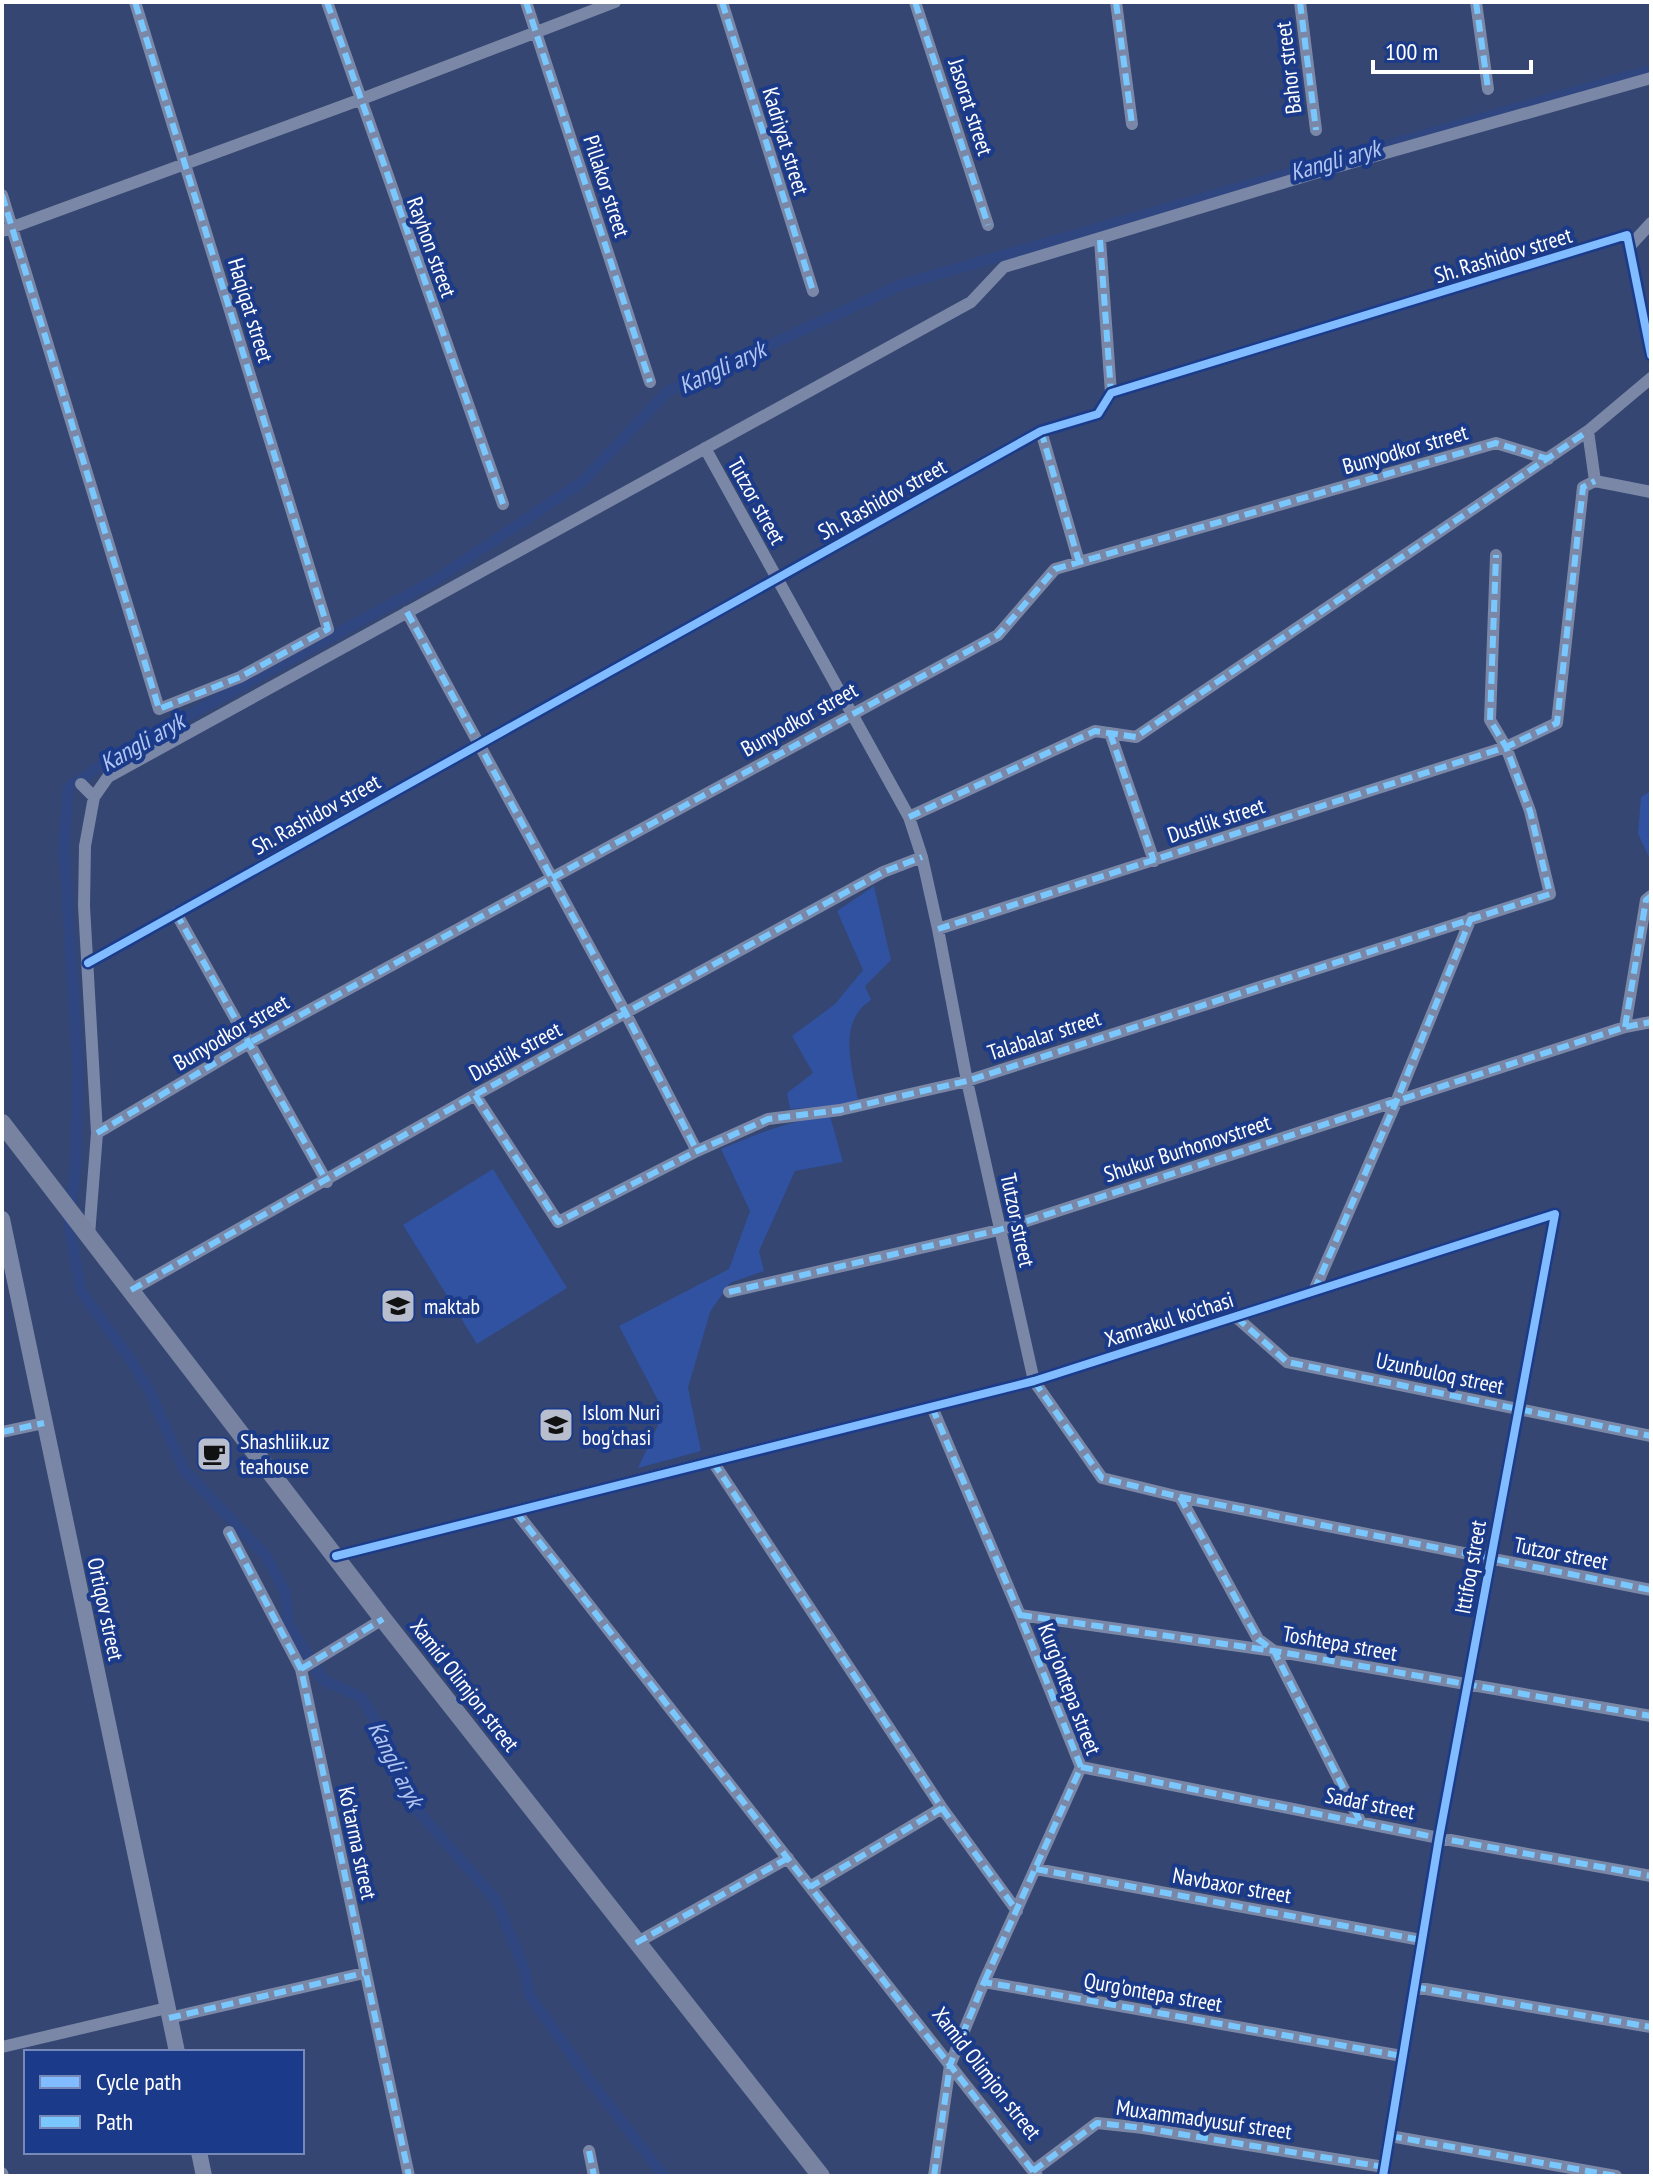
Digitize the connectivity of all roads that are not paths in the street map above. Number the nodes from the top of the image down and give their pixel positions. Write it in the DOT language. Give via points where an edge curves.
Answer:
graph roads {
  1 [pos="135,2"];
  2 [pos="327,2"];
  3 [pos="526,2"];
  4 [pos="615,2"];
  5 [pos="722,2"];
  6 [pos="915,2"];
  7 [pos="1116,2"];
  8 [pos="1300,2"];
  9 [pos="1476,2"];
  10 [pos="535,31"];
  11 [pos="1651,78"];
  12 [pos="1488,89"];
  13 [pos="359,100"];
  14 [pos="1132,124"];
  15 [pos="1316,130"];
  16 [pos="185,164"];
  17 [pos="2,195"];
  18 [pos="1651,223"];
  19 [pos="988,225"];
  20 [pos="7,229"];
  21 [pos="1100,240"];
  22 [pos="1630,246"];
  23 [pos="813,291"];
  24 [pos="1651,355"];
  25 [pos="1651,378"];
  26 [pos="650,382"];
  27 [pos="1111,393"];
  28 [pos="1041,431"];
  29 [pos="1588,431"];
  30 [pos="705,448"];
  31 [pos="1548,459"];
  32 [pos="1595,481"];
  33 [pos="1651,492"];
  34 [pos="503,504"];
  35 [pos="1496,555"];
  36 [pos="1079,562"];
  37 [pos="777,578"];
  38 [pos="407,612"];
  39 [pos="852,713"];
  40 [pos="1110,733"];
  41 [pos="477,745"];
  42 [pos="1506,747"];
  43 [pos="81,784"];
  44 [pos="94,797"];
  45 [pos="909,817"];
  46 [pos="922,857"];
  47 [pos="1154,861"];
  48 [pos="550,879"];
  49 [pos="1651,896"];
  50 [pos="176,913"];
  51 [pos="1471,918"];
  52 [pos="938,929"];
  53 [pos="88,963"];
  54 [pos="626,1014"];
  55 [pos="1651,1022"];
  56 [pos="1625,1027"];
  57 [pos="249,1043"];
  58 [pos="967,1081"];
  59 [pos="475,1095"];
  60 [pos="1397,1100"];
  61 [pos="4,1130"];
  62 [pos="97,1133"];
  63 [pos="697,1151"];
  64 [pos="327,1182"];
  65 [pos="2,1219"];
  66 [pos="999,1230"];
  67 [pos="89,1235"];
  68 [pos="131,1290"];
  69 [pos="1314,1291"];
  70 [pos="729,1292"];
  71 [pos="1236,1317"];
  72 [pos="1034,1381"];
  73 [pos="932,1407"];
  74 [pos="1518,1409"];
  75 [pos="44,1423"];
  76 [pos="2,1432"];
  77 [pos="1651,1436"];
  78 [pos="713,1462"];
  79 [pos="1180,1497"];
  80 [pos="516,1512"];
  81 [pos="229,1532"];
  82 [pos="336,1556"];
  83 [pos="1490,1560"];
  84 [pos="1651,1590"];
  85 [pos="1020,1615"];
  86 [pos="383,1619"];
  87 [pos="1274,1651"];
  88 [pos="308,1663"];
  89 [pos="1468,1685"];
  90 [pos="1651,1716"];
  91 [pos="1081,1767"];
  92 [pos="942,1808"];
  93 [pos="1360,1821"];
  94 [pos="1439,1838"];
  95 [pos="788,1858"];
  96 [pos="1036,1869"];
  97 [pos="1651,1876"];
  98 [pos="810,1887"];
  99 [pos="1017,1911"];
  100 [pos="1421,1940"];
  101 [pos="636,1943"];
  102 [pos="364,1973"];
  103 [pos="984,1982"];
  104 [pos="1414,1987"];
  105 [pos="168,2013"];
  106 [pos="1651,2027"];
  107 [pos="2,2047"];
  108 [pos="177,2050"];
  109 [pos="1402,2056"];
  110 [pos="950,2065"];
  111 [pos="1390,2136"];
  112 [pos="589,2151"];
  113 [pos="199,2154"];
  114 [pos="1384,2171"];
  115 [pos="1035,2174"];
  116 [pos="204,2176"];
  117 [pos="409,2176"];
  118 [pos="594,2176"];
  119 [pos="821,2176"];
  120 [pos="934,2176"];
  121 [pos="1616,2176"];
  1 -- 16 [label="street, Haqiqat street"];
  2 -- 13 [label="street, Rayhon street"];
  3 -- 10 [label="street, Pillakor street"];
  4 -- 10 [label="street"];
  5 -- 23 [label="street, Kadriyat street"];
  6 -- 19 [label="street, Jasorat street"];
  7 -- 14 [label="street"];
  8 -- 15 [label="street, Bahor street"];
  9 -- 12 [label="street"];
  10 -- 13 [label="street"];
  10 -- 26 [label="street, Pillakor street"];
  11 -- 21 [label="street"];
  13 -- 16 [label="street"];
  13 -- 34 [label="street, Rayhon street"];
  16 -- 20 [label="street"];
  16 -- 20 [label="street, Haqiqat street" via="328,629 240,677 159,709"];
  17 -- 20 [label="street"];
  18 -- 22 [label="street"];
  21 -- 27 [label="street"];
  21 -- 30 [label="street" via="1004,267 971,302"];
  22 -- 24 [label="street"];
  22 -- 27 [label="street, Sh. Rashidov street" via="1627,235"];
  25 -- 29 [label="street"];
  27 -- 28 [label="street, Sh. Rashidov street" via="1098,414"];
  28 -- 36 [label="street"];
  28 -- 37 [label="street, Sh. Rashidov street"];
  29 -- 31 [label="street"];
  29 -- 32 [label="street"];
  30 -- 37 [label="street, Tutzor street"];
  30 -- 38 [label="street"];
  31 -- 36 [label="street, Bunyodkor street" via="1496,443"];
  31 -- 40 [label="street" via="1136,737"];
  32 -- 33 [label="street"];
  32 -- 42 [label="street, Dustlik street" via="1583,487 1557,723"];
  35 -- 42 [label="street" via="1490,720"];
  36 -- 39 [label="street, Bunyodkor street" via="1055,569 998,635"];
  37 -- 39 [label="street, Tutzor street"];
  37 -- 41 [label="street, Sh. Rashidov street"];
  38 -- 41 [label="street"];
  38 -- 44 [label="street" via="108,777"];
  39 -- 45 [label="street, Tutzor street"];
  39 -- 48 [label="street, Bunyodkor street"];
  40 -- 45 [label="street" via="1095,731"];
  40 -- 47 [label="street"];
  41 -- 48 [label="street"];
  41 -- 50 [label="street, Sh. Rashidov street"];
  42 -- 47 [label="street, Dustlik street"];
  42 -- 51 [label="street, Talabalar street" via="1530,811 1550,894"];
  43 -- 44 [label="street"];
  44 -- 53 [label="street" via="85,846"];
  45 -- 46 [label="street, Tutzor street"];
  46 -- 52 [label="street, Tutzor street"];
  46 -- 54 [label="street, Dustlik street" via="883,872"];
  47 -- 52 [label="street, Dustlik street"];
  48 -- 54 [label="street"];
  48 -- 57 [label="street, Bunyodkor street"];
  49 -- 56 [label="street" via="1646,900"];
  50 -- 53 [label="street, Sh. Rashidov street"];
  50 -- 57 [label="street"];
  51 -- 58 [label="street, Talabalar street"];
  51 -- 60 [label="street"];
  52 -- 58 [label="street, Tutzor street"];
  53 -- 62 [label="street"];
  54 -- 59 [label="street, Dustlik street"];
  54 -- 63 [label="street"];
  55 -- 56 [label="street, Shukur Burhonovstreet"];
  56 -- 60 [label="street, Shukur Burhonovstreet"];
  57 -- 62 [label="street, Bunyodkor street"];
  57 -- 64 [label="street"];
  58 -- 63 [label="street, Talabalar street" via="840,1110 768,1119"];
  58 -- 66 [label="street, Tutzor street"];
  59 -- 63 [label="street, Talabalar street" via="558,1222"];
  59 -- 64 [label="street, Dustlik street"];
  60 -- 66 [label="street, Shukur Burhonovstreet"];
  60 -- 69 [label="street"];
  61 -- 67 [label="main road, Xamid Olimjon street"];
  62 -- 67 [label="street"];
  64 -- 68 [label="street, Dustlik street"];
  65 -- 75 [label="street, Ortiqov street"];
  66 -- 70 [label="street, Shukur Burhonovstreet"];
  66 -- 72 [label="street, Tutzor street"];
  67 -- 68 [label="main road, Xamid Olimjon street"];
  68 -- 82 [label="main road, Xamid Olimjon street"];
  69 -- 71 [label="street, Xamrakul ko'chasi"];
  69 -- 74 [label="street, Ittifoq street" via="1555,1214"];
  71 -- 72 [label="street, Xamrakul ko'chasi"];
  71 -- 74 [label="street, Uzunbuloq street" via="1287,1362"];
  72 -- 73 [label="street, Xamrakul ko'chasi"];
  72 -- 79 [label="street, Tutzor street" via="1102,1478"];
  73 -- 78 [label="street, Xamrakul ko'chasi"];
  73 -- 85 [label="street, Kurg'ontepa street"];
  74 -- 77 [label="street, Uzunbuloq street"];
  74 -- 83 [label="street, Ittifoq street"];
  75 -- 76 [label="street"];
  75 -- 105 [label="street, Ortiqov street"];
  78 -- 80 [label="street, Xamrakul ko'chasi"];
  78 -- 92 [label="street"];
  79 -- 83 [label="street, Tutzor street"];
  79 -- 87 [label="street" via="1258,1639"];
  80 -- 82 [label="street, Xamrakul ko'chasi"];
  80 -- 95 [label="street, Xamid Olimjon street"];
  81 -- 88 [label="street, Ko'tarma street"];
  82 -- 86 [label="main road, Xamid Olimjon street"];
  83 -- 84 [label="street, Tutzor street"];
  83 -- 89 [label="street, Ittifoq street"];
  85 -- 87 [label="street, Toshtepa street"];
  85 -- 91 [label="street, Kurg'ontepa street"];
  86 -- 88 [label="street"];
  86 -- 101 [label="main road, Xamid Olimjon street"];
  87 -- 89 [label="street, Toshtepa street"];
  87 -- 93 [label="street"];
  88 -- 102 [label="street, Ko'tarma street"];
  89 -- 90 [label="street, Toshtepa street"];
  89 -- 94 [label="street, Ittifoq street"];
  91 -- 93 [label="street, Sadaf street"];
  91 -- 96 [label="street, Kurg'ontepa street"];
  92 -- 98 [label="street"];
  92 -- 99 [label="street"];
  93 -- 94 [label="street, Sadaf street"];
  94 -- 97 [label="street, Sadaf street"];
  94 -- 100 [label="street, Ittifoq street"];
  95 -- 98 [label="street, Xamid Olimjon street"];
  95 -- 101 [label="street"];
  96 -- 99 [label="street, Kurg'ontepa street"];
  96 -- 100 [label="street, Navbaxor street"];
  98 -- 110 [label="street, Xamid Olimjon street"];
  99 -- 103 [label="street, Kurg'ontepa street"];
  100 -- 104 [label="street, Ittifoq street"];
  101 -- 119 [label="main road, Xamid Olimjon street"];
  102 -- 105 [label="street"];
  102 -- 117 [label="street, Ko'tarma street"];
  103 -- 109 [label="street, Qurg'ontepa street"];
  103 -- 110 [label="street"];
  104 -- 106 [label="street"];
  104 -- 109 [label="street, Ittifoq street"];
  105 -- 107 [label="street"];
  105 -- 108 [label="street, Ortiqov street"];
  109 -- 111 [label="street, Ittifoq street"];
  110 -- 115 [label="street, Xamid Olimjon street"];
  110 -- 120 [label="street"];
  111 -- 114 [label="street, Ittifoq street"];
  111 -- 121 [label="street"];
  112 -- 118 [label="street"];
  113 -- 116 [label="street"];
  114 -- 115 [label="street, Muxammadyusuf street" via="1097,2123"];
}
